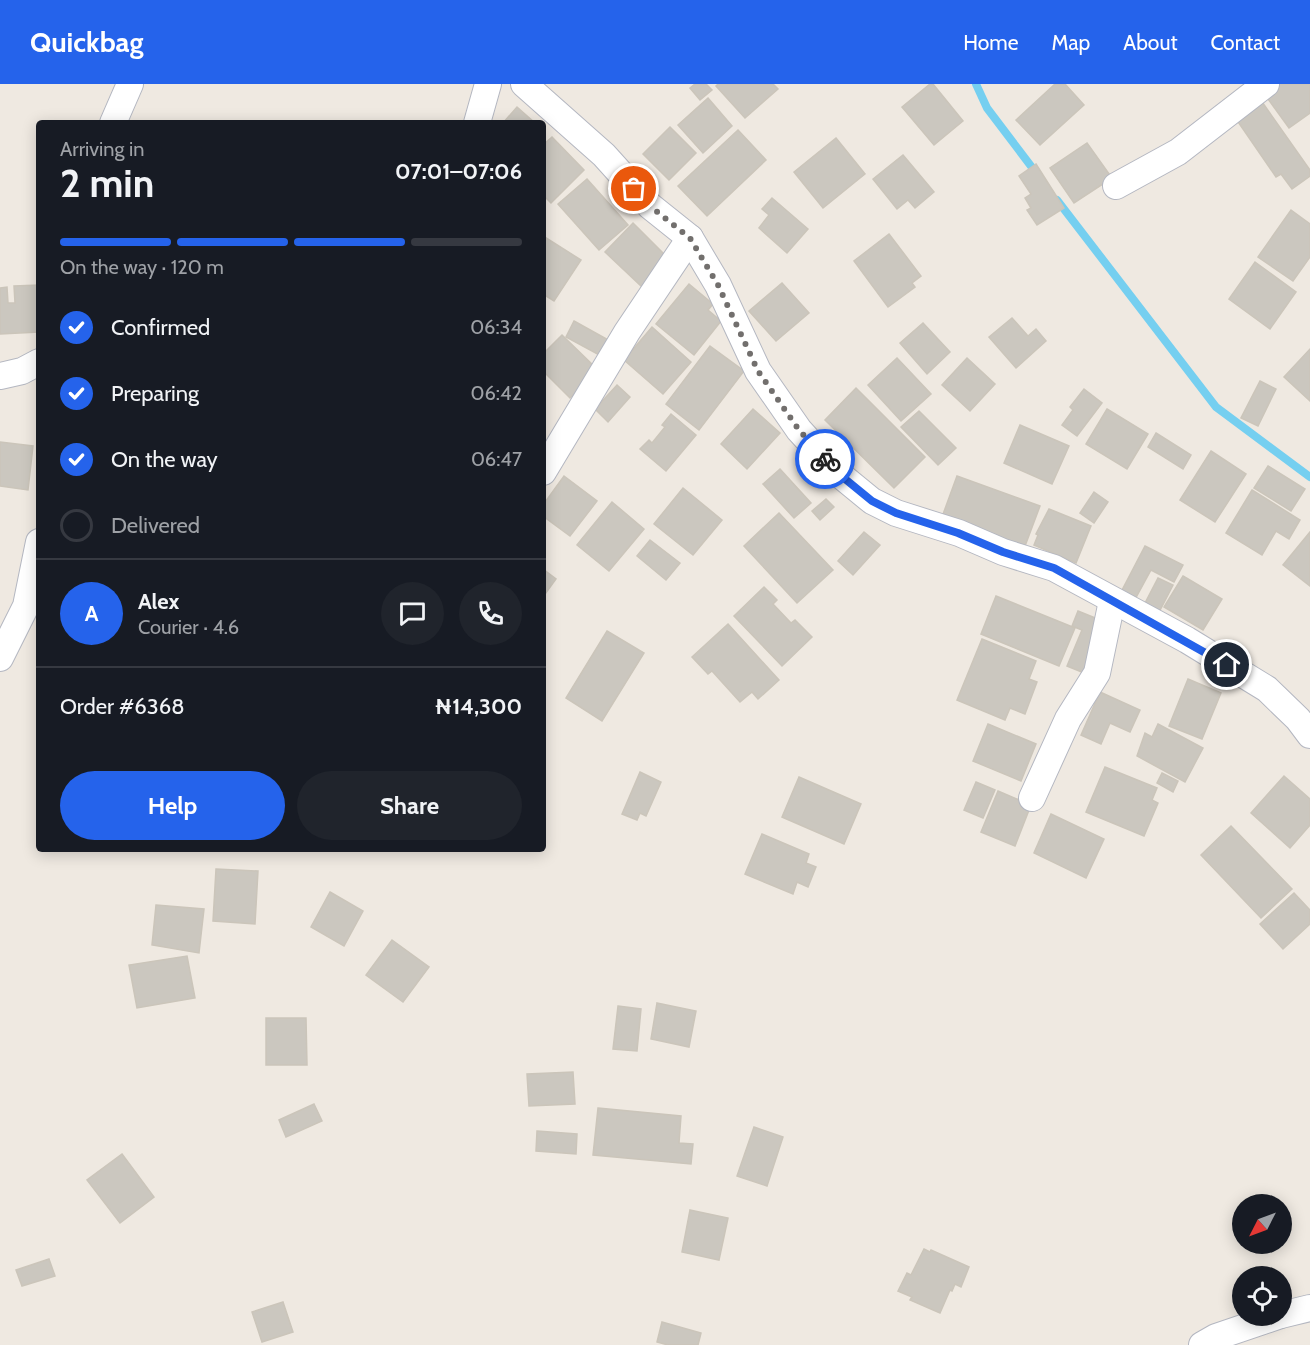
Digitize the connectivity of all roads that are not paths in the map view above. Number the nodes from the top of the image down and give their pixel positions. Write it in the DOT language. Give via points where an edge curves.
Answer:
graph roads {
  1 [pos="130,84"];
  2 [pos="488,84"];
  3 [pos="524,84"];
  4 [pos="1266,84"];
  5 [pos="114,120"];
  6 [pos="478,120"];
  7 [pos="1116,186"];
  8 [pos="690,238"];
  9 [pos="36,363"];
  10 [pos="0,376"];
  11 [pos="546,467"];
  12 [pos="36,557"];
  13 [pos="1112,600"];
  14 [pos="0,658"];
  15 [pos="1310,735"];
  16 [pos="1032,798"];
  17 [pos="1310,1308"];
  18 [pos="1292,1312"];
  19 [pos="1246,1326"];
  20 [pos="1202,1345"];
  1 -- 5 [label="street"];
  2 -- 6 [label="street"];
  3 -- 8 [label="street" via="604,155 650,206"];
  4 -- 7 [label="street" via="1178,153"];
  8 -- 11 [label="street" via="627,332"];
  8 -- 13 [label="street" via="718,285 758,371 799,430 839,474 872,501 896,513 1054,568"];
  9 -- 10 [label="street"];
  12 -- 14 [label="street" via="26,606"];
  13 -- 15 [label="street" via="1267,689"];
  13 -- 16 [label="street" via="1097,674 1068,719"];
  17 -- 18 [label="street"];
  19 -- 20 [label="street"];
}
